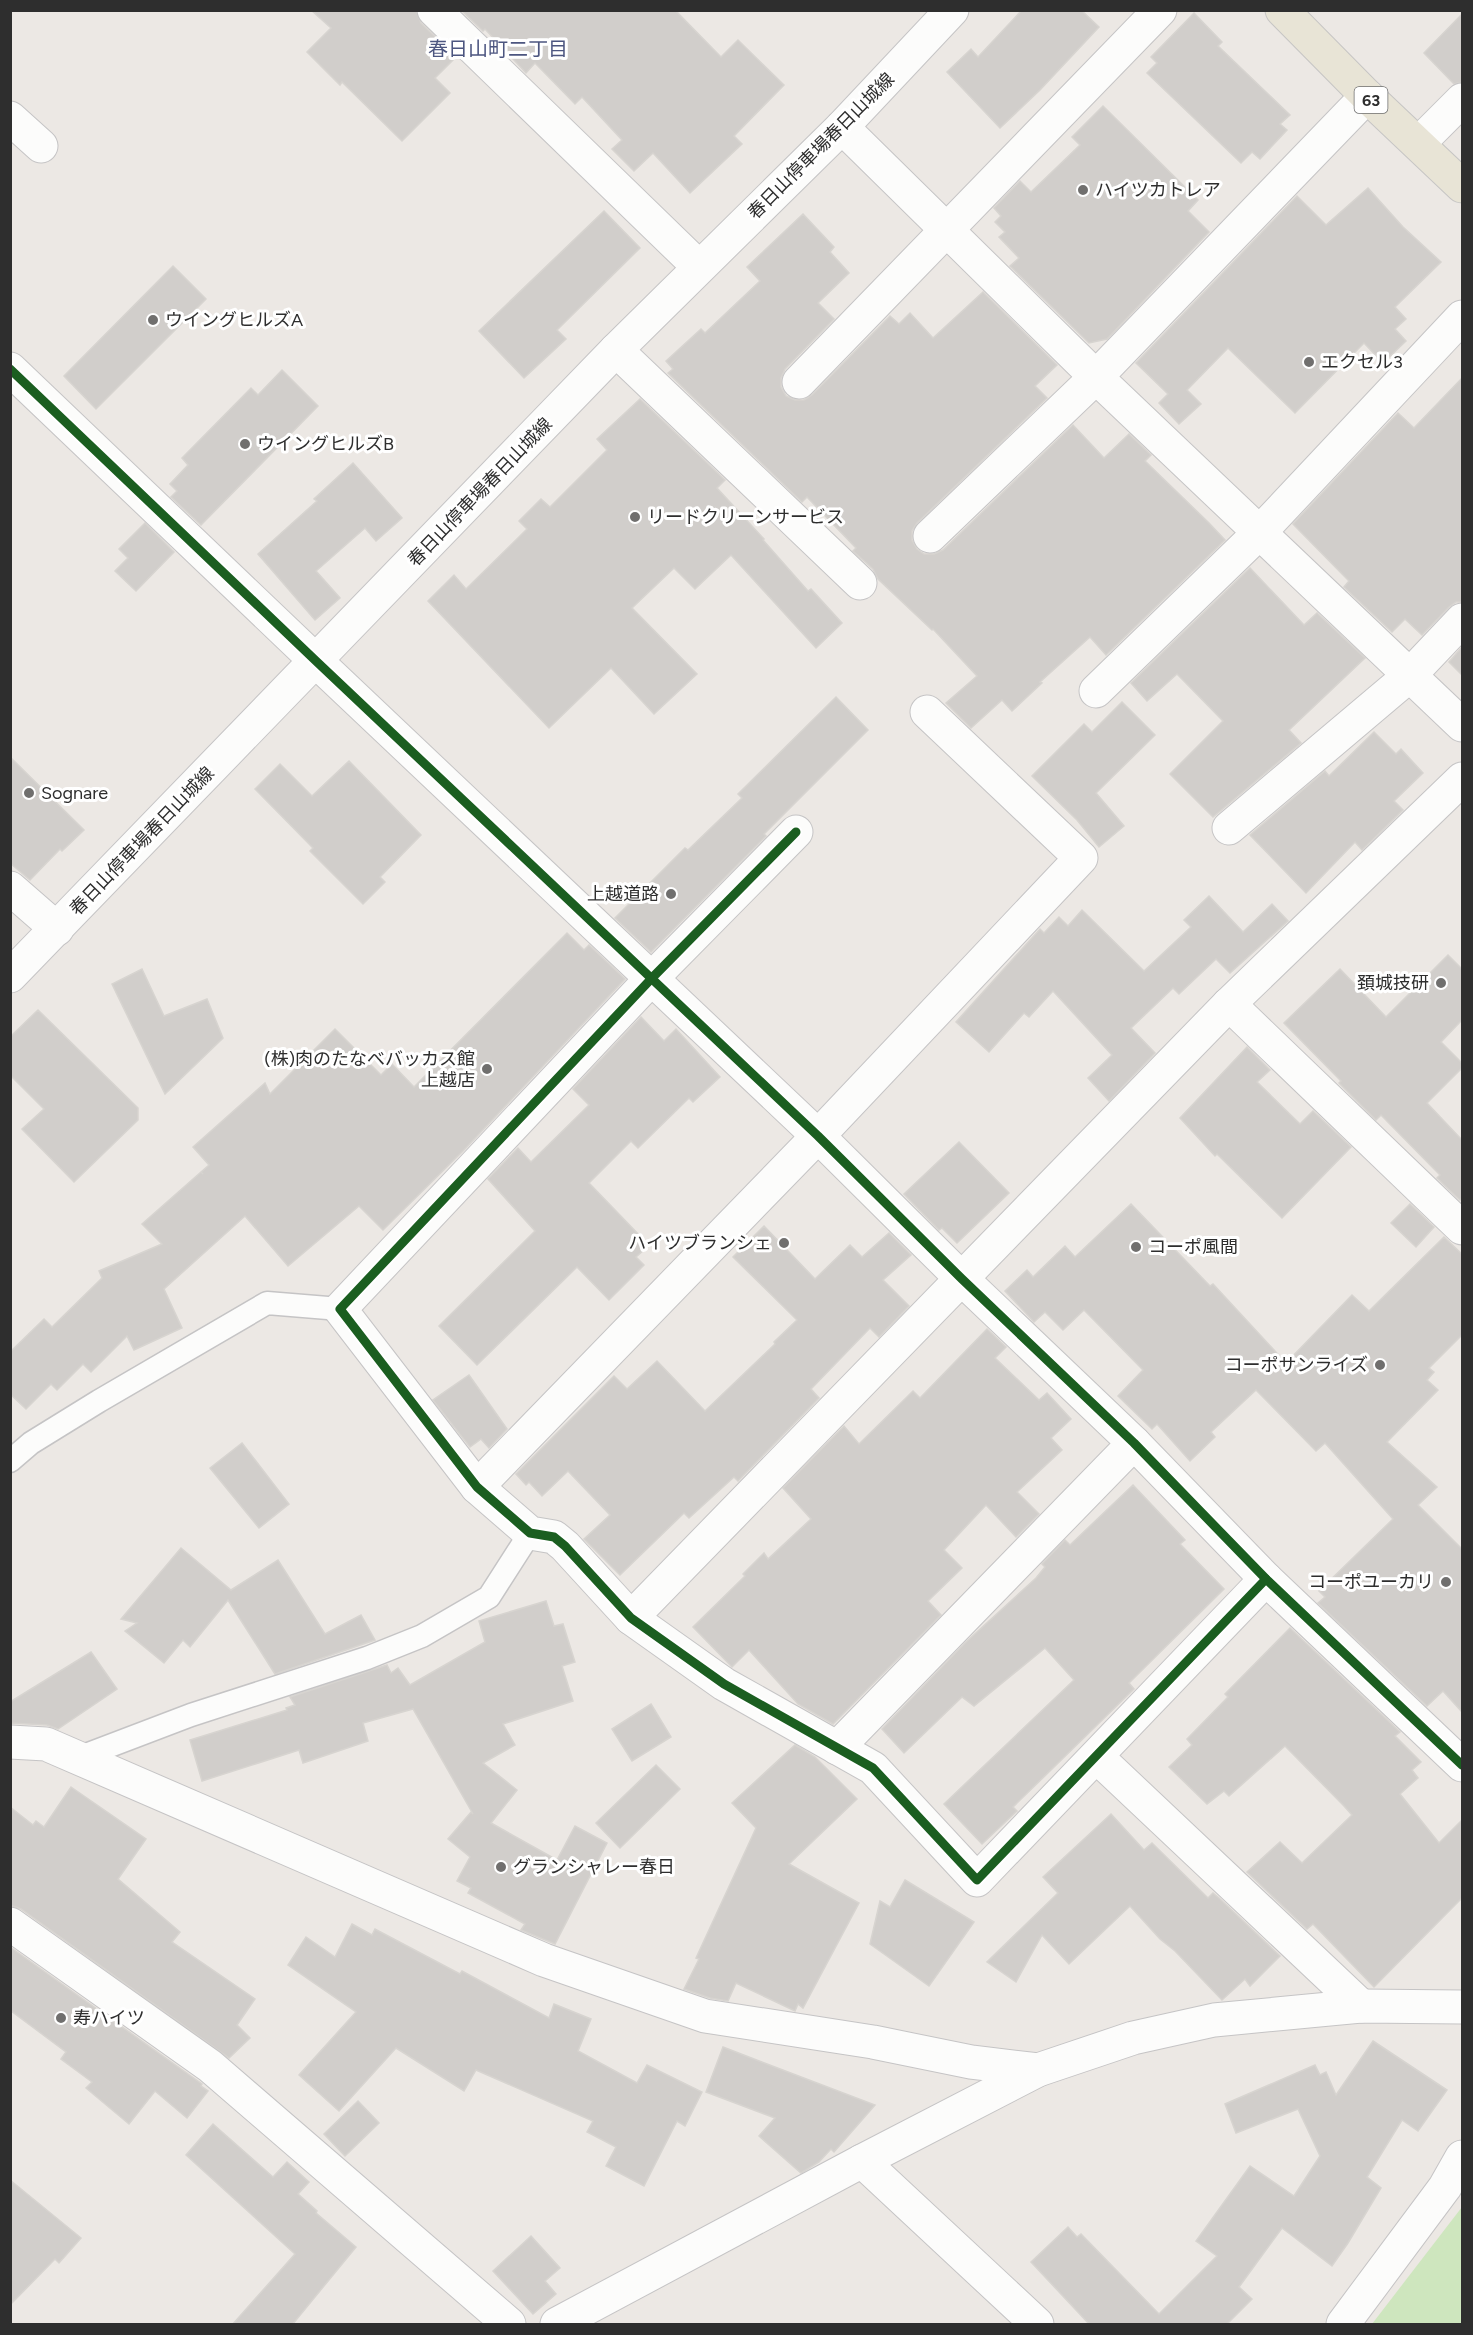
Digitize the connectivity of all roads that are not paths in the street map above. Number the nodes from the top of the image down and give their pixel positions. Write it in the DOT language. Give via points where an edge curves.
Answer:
graph roads {
  1 [pos="434,10"];
  2 [pos="952,10"];
  3 [pos="1160,10"];
  4 [pos="1282,10"];
  5 [pos="1367,96"];
  6 [pos="1462,100"];
  7 [pos="10,118"];
  8 [pos="842,127"];
  9 [pos="1419,143"];
  10 [pos="41,146"];
  11 [pos="1462,186"];
  12 [pos="947,231"];
  13 [pos="699,267"];
  14 [pos="1462,317"];
  15 [pos="616,350"];
  16 [pos="10,369"];
  17 [pos="1096,377"];
  18 [pos="799,382"];
  19 [pos="1260,532"];
  20 [pos="930,536"];
  21 [pos="860,583"];
  22 [pos="1462,620"];
  23 [pos="316,662"];
  24 [pos="1409,676"];
  25 [pos="1096,691"];
  26 [pos="927,712"];
  27 [pos="1462,725"];
  28 [pos="1462,779"];
  29 [pos="1229,828"];
  30 [pos="796,832"];
  31 [pos="10,888"];
  32 [pos="57,929"];
  33 [pos="10,976"];
  34 [pos="652,978"];
  35 [pos="1229,1004"];
  36 [pos="818,1136"];
  37 [pos="1462,1228"];
  38 [pos="962,1279"];
  39 [pos="340,1309"];
  40 [pos="1134,1443"];
  41 [pos="10,1461"];
  42 [pos="477,1486"];
  43 [pos="530,1533"];
  44 [pos="1266,1579"];
  45 [pos="631,1618"];
  46 [pos="10,1742"];
  47 [pos="837,1748"];
  48 [pos="1097,1757"];
  49 [pos="78,1758"];
  50 [pos="1462,1765"];
  51 [pos="10,1924"];
  52 [pos="1361,2006"];
  53 [pos="1462,2007"];
  54 [pos="1038,2070"];
  55 [pos="1462,2157"];
  56 [pos="862,2161"];
  57 [pos="509,2325"];
  58 [pos="557,2325"];
  59 [pos="1037,2325"];
  60 [pos="1343,2325"];
  1 -- 13 [label="street"];
  2 -- 8 [label="street, 春日山停車場春日山城線"];
  3 -- 12 [label="street"];
  4 -- 5 [label="main road, 63"];
  5 -- 9 [label="main road, 63"];
  5 -- 17 [label="street"];
  6 -- 9 [label="street"];
  7 -- 10 [label="street"];
  8 -- 12 [label="street"];
  8 -- 13 [label="street, 春日山停車場春日山城線"];
  9 -- 11 [label="main road, 63"];
  12 -- 17 [label="street"];
  12 -- 18 [label="street"];
  13 -- 15 [label="street, 春日山停車場春日山城線"];
  14 -- 19 [label="street"];
  15 -- 21 [label="street"];
  15 -- 23 [label="street, 春日山停車場春日山城線"];
  16 -- 23 [label="street"];
  17 -- 19 [label="street"];
  17 -- 20 [label="street"];
  19 -- 24 [label="street"];
  19 -- 25 [label="street"];
  22 -- 24 [label="street"];
  23 -- 32 [label="street, 春日山停車場春日山城線"];
  23 -- 34 [label="street"];
  24 -- 27 [label="street"];
  24 -- 29 [label="street"];
  26 -- 36 [label="street" via="1081,858"];
  28 -- 35 [label="street"];
  30 -- 34 [label="street"];
  31 -- 32 [label="street"];
  32 -- 33 [label="street, 春日山停車場春日山城線"];
  34 -- 36 [label="street"];
  34 -- 39 [label="street"];
  35 -- 37 [label="street"];
  35 -- 38 [label="street"];
  36 -- 38 [label="street"];
  36 -- 42 [label="street"];
  38 -- 40 [label="street"];
  38 -- 45 [label="street"];
  39 -- 41 [label="lane" via="267,1303 99,1401 31,1443"];
  39 -- 42 [label="street"];
  40 -- 44 [label="street"];
  40 -- 47 [label="street"];
  42 -- 43 [label="street"];
  43 -- 45 [label="street" via="554,1537 565,1546"];
  43 -- 49 [label="lane" via="489,1597 422,1636 367,1659 191,1715"];
  44 -- 48 [label="street"];
  44 -- 50 [label="street"];
  45 -- 47 [label="street" via="724,1684"];
  46 -- 49 [label="street" via="46,1744"];
  47 -- 48 [label="street" via="873,1768 977,1880"];
  48 -- 52 [label="street"];
  49 -- 54 [label="street" via="544,1960 705,2016"];
  51 -- 57 [label="street" via="210,2066"];
  52 -- 53 [label="street"];
  52 -- 54 [label="street" via="1214,2020 1133,2038"];
  54 -- 56 [label="street"];
  55 -- 60 [label="street" via="1445,2187"];
  56 -- 58 [label="street"];
  56 -- 59 [label="street"];
}
